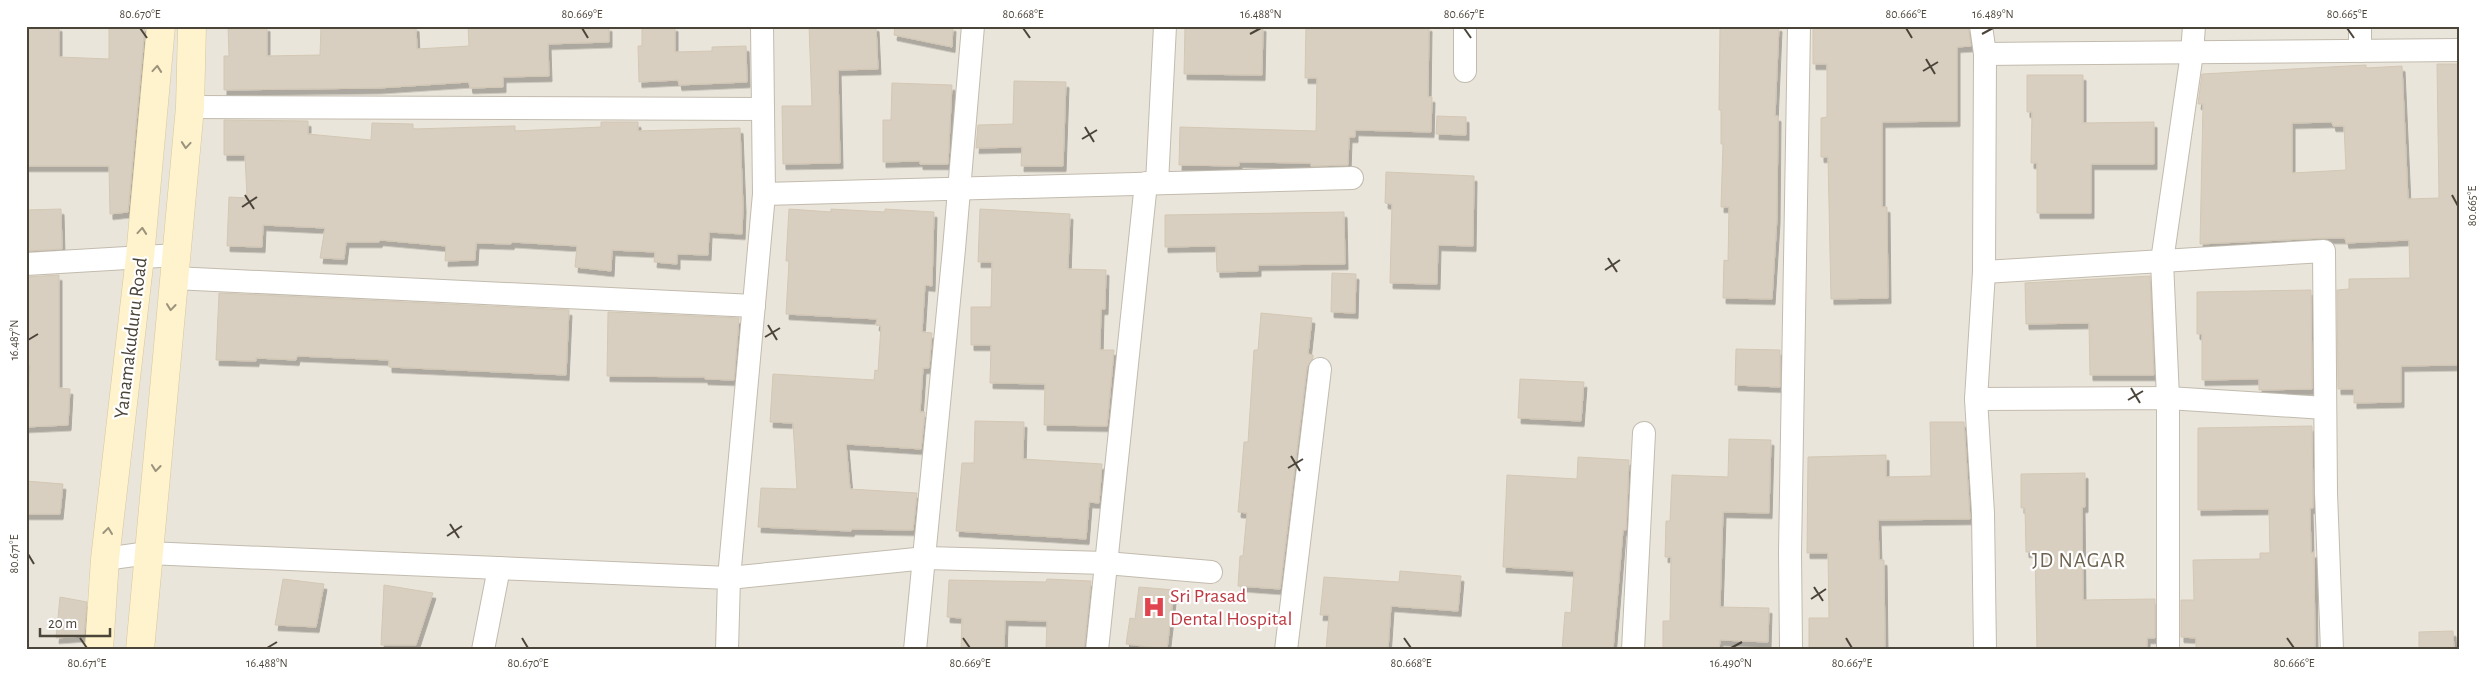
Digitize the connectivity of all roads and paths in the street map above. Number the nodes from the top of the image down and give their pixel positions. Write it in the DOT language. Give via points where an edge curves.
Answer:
graph roads {
  1 [pos="161,26"];
  2 [pos="192,26"];
  3 [pos="762,26"];
  4 [pos="973,26"];
  5 [pos="1165,26"];
  6 [pos="1465,26"];
  7 [pos="1800,26"];
  8 [pos="1981,26"];
  9 [pos="2194,26"];
  10 [pos="2360,26"];
  11 [pos="2460,50"];
  12 [pos="2360,51"];
  13 [pos="2192,53"];
  14 [pos="1985,54"];
  15 [pos="1465,71"];
  16 [pos="190,107"];
  17 [pos="763,109"];
  18 [pos="1352,178"];
  19 [pos="1151,183"];
  20 [pos="960,189"];
  21 [pos="764,194"];
  22 [pos="140,257"];
  23 [pos="2162,261"];
  24 [pos="26,264"];
  25 [pos="175,267"];
  26 [pos="1984,272"];
  27 [pos="754,306"];
  28 [pos="1320,368"];
  29 [pos="2168,398"];
  30 [pos="1976,400"];
  31 [pos="2325,408"];
  32 [pos="1644,433"];
  33 [pos="148,553"];
  34 [pos="926,558"];
  35 [pos="105,559"];
  36 [pos="1106,563"];
  37 [pos="499,568"];
  38 [pos="1211,572"];
  39 [pos="729,578"];
  40 [pos="99,650"];
  41 [pos="140,650"];
  42 [pos="482,650"];
  43 [pos="728,650"];
  44 [pos="915,650"];
  45 [pos="1096,650"];
  46 [pos="1286,650"];
  47 [pos="1633,650"];
  48 [pos="1791,650"];
  49 [pos="1985,650"];
  50 [pos="2168,650"];
  51 [pos="2332,650"];
  22 -- 1 [label="street, Yanamakuduru Road, one-way"];
  2 -- 16 [label="street, Yanamakuduru Road"];
  3 -- 17 [label="street"];
  4 -- 20 [label="street"];
  5 -- 19 [label="street"];
  6 -- 15 [label="street"];
  7 -- 48 [label="street" via="1790,542"];
  8 -- 14 [label="street"];
  9 -- 13 [label="street"];
  10 -- 12 [label="street"];
  11 -- 12 [label="street"];
  12 -- 13 [label="street"];
  13 -- 14 [label="street"];
  13 -- 23 [label="street"];
  14 -- 26 [label="street"];
  16 -- 17 [label="street"];
  16 -- 25 [label="street, Yanamakuduru Road, one-way"];
  17 -- 21 [label="street"];
  18 -- 19 [label="street"];
  19 -- 20 [label="street"];
  19 -- 36 [label="street"];
  20 -- 21 [label="street"];
  20 -- 34 [label="street"];
  21 -- 27 [label="street"];
  22 -- 24 [label="street"];
  22 -- 25 [label="street"];
  35 -- 22 [label="street, Yanamakuduru Road, one-way"];
  23 -- 26 [label="street"];
  23 -- 29 [label="street"];
  23 -- 31 [label="street" via="2324,251"];
  25 -- 27 [label="street"];
  25 -- 33 [label="street, Yanamakuduru Road, one-way"];
  26 -- 30 [label="street"];
  27 -- 39 [label="street"];
  28 -- 46 [label="street"];
  29 -- 30 [label="street"];
  29 -- 31 [label="street"];
  29 -- 50 [label="street"];
  30 -- 49 [label="street" via="1983,514"];
  31 -- 51 [label="street"];
  32 -- 47 [label="street"];
  33 -- 35 [label="street"];
  33 -- 37 [label="street"];
  33 -- 41 [label="street, Yanamakuduru Road"];
  34 -- 36 [label="street"];
  34 -- 39 [label="street"];
  34 -- 44 [label="street"];
  35 -- 40 [label="street, Yanamakuduru Road"];
  36 -- 38 [label="street"];
  36 -- 45 [label="street"];
  37 -- 39 [label="street"];
  37 -- 42 [label="street"];
  39 -- 43 [label="street"];
}
